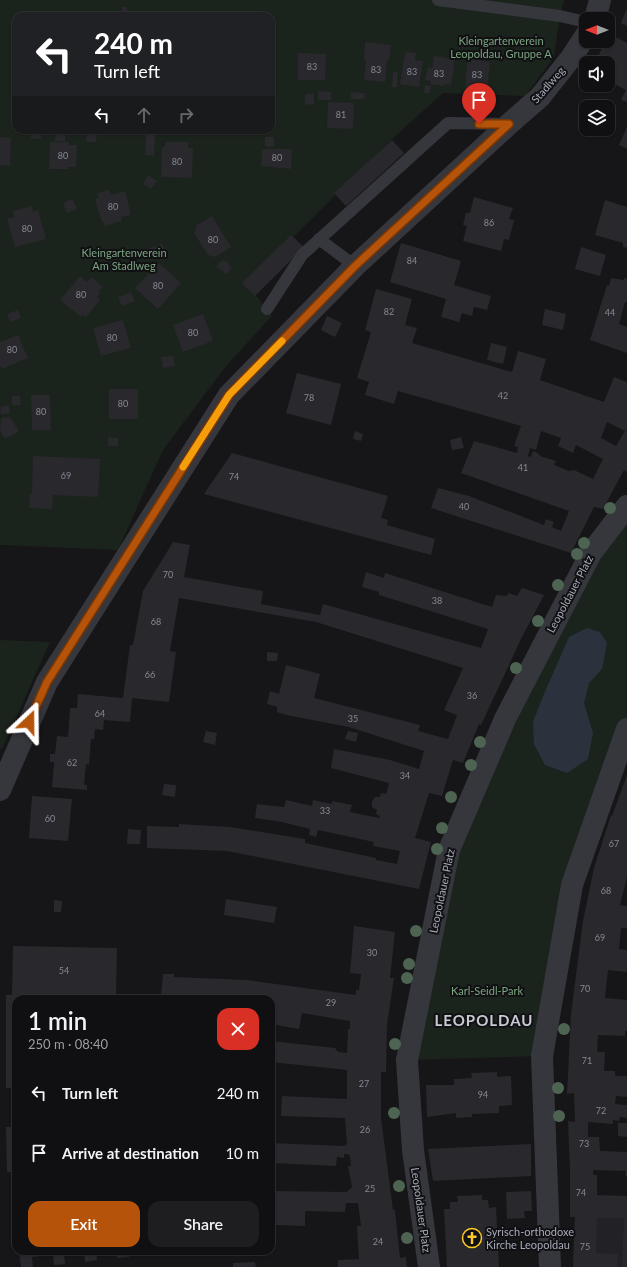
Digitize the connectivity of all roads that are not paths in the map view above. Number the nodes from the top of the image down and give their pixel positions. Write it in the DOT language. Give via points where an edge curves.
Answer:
graph roads {
  1 [pos="438,0"];
  2 [pos="600,0"];
  3 [pos="597,12"];
  4 [pos="579,20"];
  5 [pos="579,46"];
  6 [pos="509,124"];
  7 [pos="319,240"];
  8 [pos="355,266"];
  9 [pos="266,310"];
  10 [pos="627,506"];
  11 [pos="627,729"];
  12 [pos="0,790"];
  13 [pos="429,1267"];
  14 [pos="550,1267"];
  1 -- 4 [label="lane"];
  2 -- 3 [label="street"];
  5 -- 6 [label="street, Stadlweg" via="540,97"];
  6 -- 7 [label="lane" via="448,123"];
  6 -- 8 [label="street, Stadlweg"];
  7 -- 8 [label="lane"];
  7 -- 9 [label="lane" via="302,255"];
  8 -- 12 [label="street, Stadlweg" via="229,395 47,682"];
  10 -- 13 [label="street, Leopoldauer Platz" via="588,558 506,718 449,850 407,1060 413,1150"];
  11 -- 14 [label="street" via="572,885 542,1056"];
}
